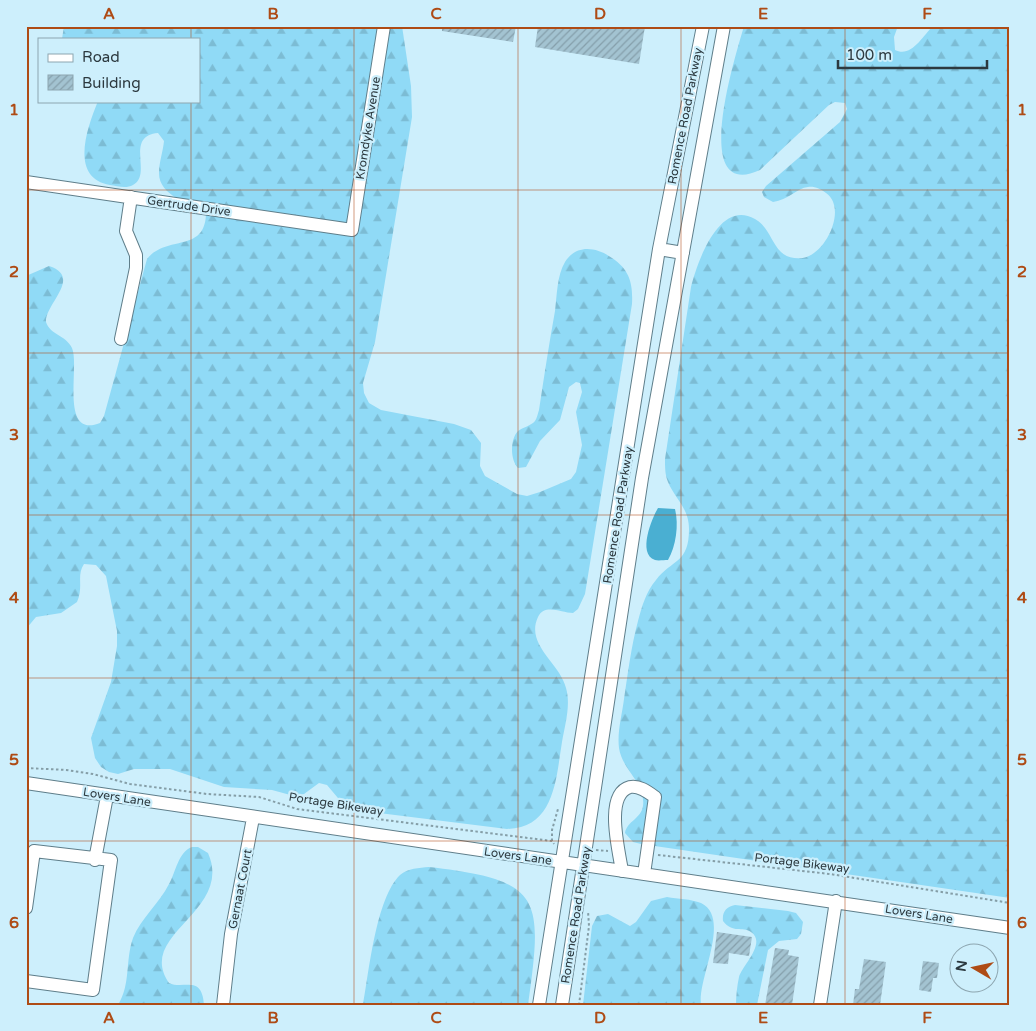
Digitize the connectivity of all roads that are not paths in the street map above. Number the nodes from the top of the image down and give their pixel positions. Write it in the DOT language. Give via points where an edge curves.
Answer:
graph roads {
  1 [pos="384,26"];
  2 [pos="703,26"];
  3 [pos="724,26"];
  4 [pos="26,182"];
  5 [pos="131,197"];
  6 [pos="352,230"];
  7 [pos="659,249"];
  8 [pos="683,253"];
  9 [pos="120,339"];
  10 [pos="26,783"];
  11 [pos="107,796"];
  12 [pos="253,818"];
  13 [pos="95,860"];
  14 [pos="563,863"];
  15 [pos="584,866"];
  16 [pos="622,871"];
  17 [pos="644,874"];
  18 [pos="836,901"];
  19 [pos="26,908"];
  20 [pos="1010,928"];
  21 [pos="26,980"];
  22 [pos="223,1005"];
  23 [pos="539,1005"];
  24 [pos="562,1005"];
  25 [pos="820,1005"];
  1 -- 6 [label="street, Kromdyke Avenue"];
  2 -- 7 [label="street, Romence Road Parkway"];
  3 -- 8 [label="street, Romence Road Parkway"];
  4 -- 5 [label="street, Gertrude Drive"];
  5 -- 6 [label="street, Gertrude Drive"];
  5 -- 9 [label="street" via="126,231 136,255 136,268"];
  7 -- 8 [label="street"];
  7 -- 14 [label="street, Romence Road Parkway"];
  8 -- 15 [label="street, Romence Road Parkway" via="642,478"];
  10 -- 11 [label="street, Lovers Lane"];
  11 -- 12 [label="street, Lovers Lane"];
  11 -- 13 [label="street"];
  12 -- 14 [label="street, Lovers Lane"];
  12 -- 22 [label="street, Gernaat Court"];
  13 -- 19 [label="street" via="34,851"];
  13 -- 21 [label="street" via="111,860 93,990"];
  14 -- 15 [label="street, Lovers Lane"];
  14 -- 23 [label="street, Romence Road Parkway"];
  15 -- 16 [label="street, Lovers Lane"];
  15 -- 24 [label="street, Romence Road Parkway"];
  16 -- 17 [label="street, Lovers Lane"];
  16 -- 17 [label="street" via="615,816 618,798 624,789 634,786 655,797"];
  17 -- 18 [label="street, Lovers Lane"];
  18 -- 20 [label="street, Lovers Lane"];
  18 -- 25 [label="street"];
}
